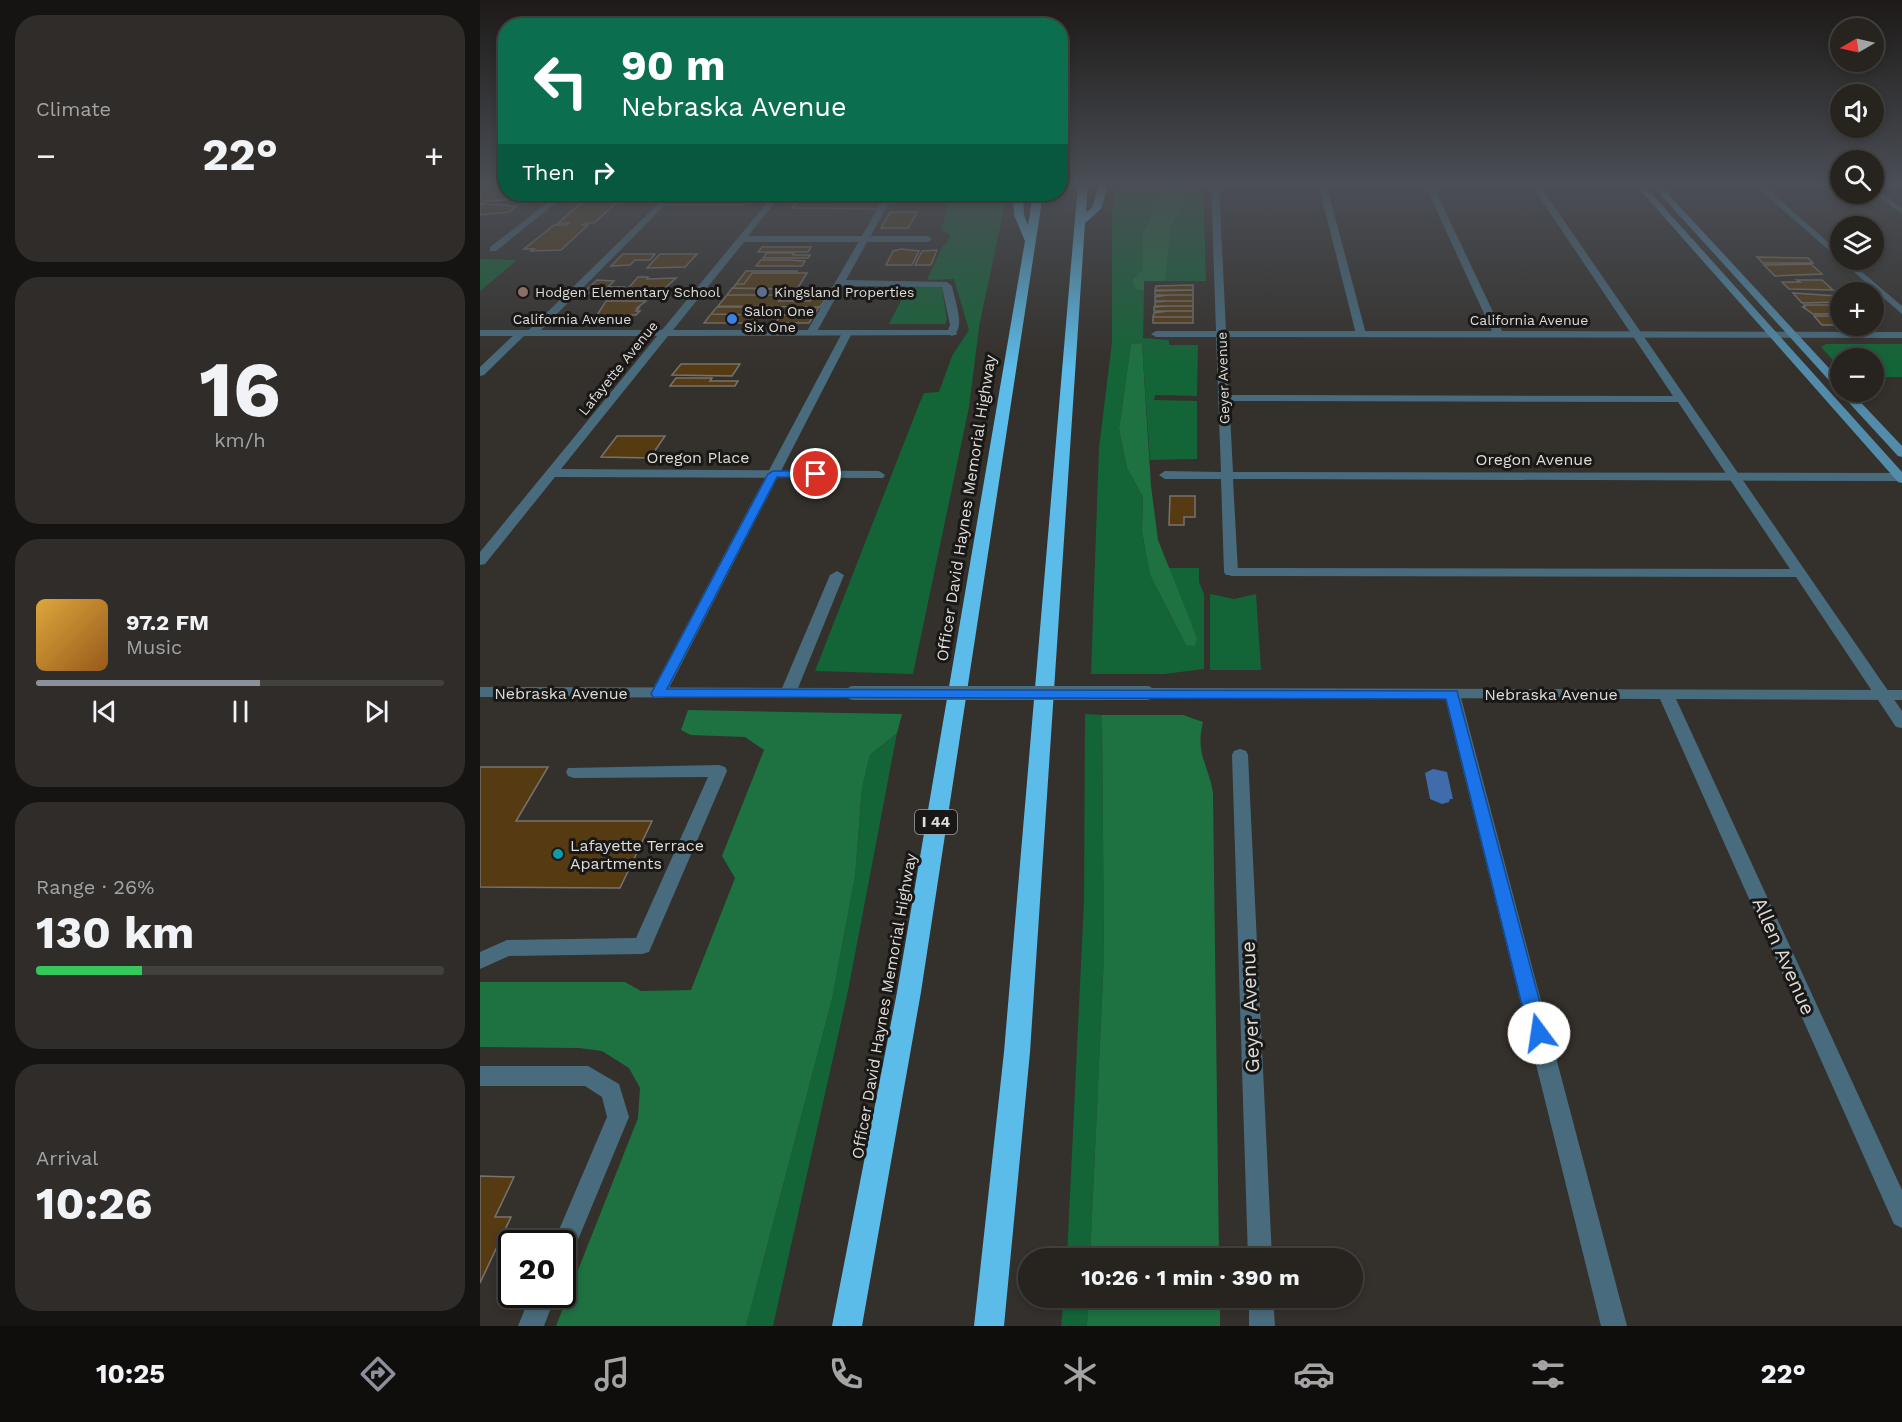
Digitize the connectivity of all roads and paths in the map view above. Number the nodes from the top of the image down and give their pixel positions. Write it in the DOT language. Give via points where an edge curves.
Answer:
graph roads {
  1 [pos="498,245"];
  2 [pos="619,245"];
  3 [pos="737,245"];
  4 [pos="861,245"];
  5 [pos="1030,245"];
  6 [pos="1079,245"];
  7 [pos="1217,245"];
  8 [pos="1338,245"];
  9 [pos="1457,245"];
  10 [pos="1576,245"];
  11 [pos="1693,245"];
  12 [pos="1711,245"];
  13 [pos="493,249"];
  14 [pos="1856,270"];
  15 [pos="839,283"];
  16 [pos="1902,311"];
  17 [pos="480,333"];
  18 [pos="527,333"];
  19 [pos="667,333"];
  20 [pos="811,333"];
  21 [pos="847,333"];
  22 [pos="1156,334"];
  23 [pos="1221,334"];
  24 [pos="1361,334"];
  25 [pos="1498,334"];
  26 [pos="1636,334"];
  27 [pos="1773,334"];
  28 [pos="1793,334"];
  29 [pos="1902,335"];
  30 [pos="480,373"];
  31 [pos="1830,375"];
  32 [pos="1224,398"];
  33 [pos="1681,399"];
  34 [pos="1854,402"];
  35 [pos="1902,453"];
  36 [pos="552,473"];
  37 [pos="773,474"];
  38 [pos="879,475"];
  39 [pos="1165,475"];
  40 [pos="1227,475"];
  41 [pos="1734,476"];
  42 [pos="1901,477"];
  43 [pos="480,561"];
  44 [pos="1799,573"];
  45 [pos="837,575"];
  46 [pos="480,692"];
  47 [pos="788,693"];
  48 [pos="658,694"];
  49 [pos="1452,694"];
  50 [pos="1666,695"];
  51 [pos="1883,695"];
  52 [pos="1902,695"];
  53 [pos="1902,723"];
  54 [pos="1240,755"];
  55 [pos="574,772"];
  56 [pos="480,961"];
  57 [pos="480,1076"];
  58 [pos="1902,1216"];
  59 [pos="571,1230"];
  60 [pos="1260,1248"];
  61 [pos="538,1308"];
  62 [pos="1261,1308"];
  63 [pos="531,1326"];
  64 [pos="847,1326"];
  65 [pos="988,1326"];
  66 [pos="1262,1326"];
  67 [pos="1614,1326"];
  1 -- 13 [label="street"];
  2 -- 18 [label="street"];
  3 -- 19 [label="street, Lafayette Avenue"];
  4 -- 15 [label="street"];
  5 -- 64 [label="highway, Officer David Haynes Memorial Highway / I 44" via="909,992"];
  6 -- 65 [label="highway" via="1017,1052"];
  7 -- 23 [label="street, Geyer Avenue"];
  8 -- 24 [label="street"];
  9 -- 25 [label="street"];
  10 -- 26 [label="street"];
  11 -- 27 [label="main road"];
  12 -- 28 [label="main road"];
  14 -- 16 [label="street"];
  15 -- 20 [label="street"];
  15 -- 21 [label="street, California Avenue" via="944,284 956,325 952,333"];
  17 -- 18 [label="street, California Avenue"];
  18 -- 19 [label="street, California Avenue"];
  18 -- 30 [label="street"];
  19 -- 20 [label="street, California Avenue"];
  19 -- 36 [label="street, Lafayette Avenue"];
  20 -- 21 [label="street, California Avenue"];
  21 -- 37 [label="street"];
  22 -- 23 [label="street, California Avenue"];
  23 -- 24 [label="street, California Avenue"];
  23 -- 32 [label="street, Geyer Avenue"];
  24 -- 25 [label="street, California Avenue"];
  25 -- 26 [label="street, California Avenue"];
  26 -- 27 [label="street, California Avenue"];
  26 -- 33 [label="street"];
  27 -- 28 [label="street, California Avenue"];
  27 -- 42 [label="main road"];
  28 -- 29 [label="street, California Avenue"];
  28 -- 31 [label="main road"];
  32 -- 33 [label="street"];
  32 -- 40 [label="street, Geyer Avenue"];
  33 -- 41 [label="street"];
  34 -- 35 [label="main road"];
  36 -- 37 [label="street, Oregon Place"];
  36 -- 43 [label="street, Lafayette Avenue"];
  37 -- 38 [label="street, Oregon Place"];
  37 -- 48 [label="street"];
  39 -- 40 [label="street, Oregon Avenue"];
  40 -- 41 [label="street, Oregon Avenue"];
  40 -- 44 [label="street, Geyer Avenue" via="1231,572"];
  41 -- 42 [label="street, Oregon Avenue"];
  41 -- 44 [label="street"];
  44 -- 51 [label="street"];
  45 -- 47 [label="street"];
  46 -- 48 [label="street, Nebraska Avenue"];
  47 -- 48 [label="street, Nebraska Avenue"];
  47 -- 49 [label="street, Nebraska Avenue, bridge"];
  49 -- 50 [label="street, Nebraska Avenue"];
  49 -- 67 [label="street"];
  50 -- 51 [label="street, Nebraska Avenue"];
  50 -- 58 [label="street, Allen Avenue"];
  51 -- 52 [label="street, Nebraska Avenue"];
  51 -- 53 [label="street"];
  54 -- 60 [label="street, Geyer Avenue"];
  55 -- 56 [label="street" via="719,771 642,946 507,948"];
  57 -- 59 [label="street" via="588,1076 611,1091 618,1117"];
  61 -- 63 [label="street"];
  62 -- 66 [label="street"];
}
